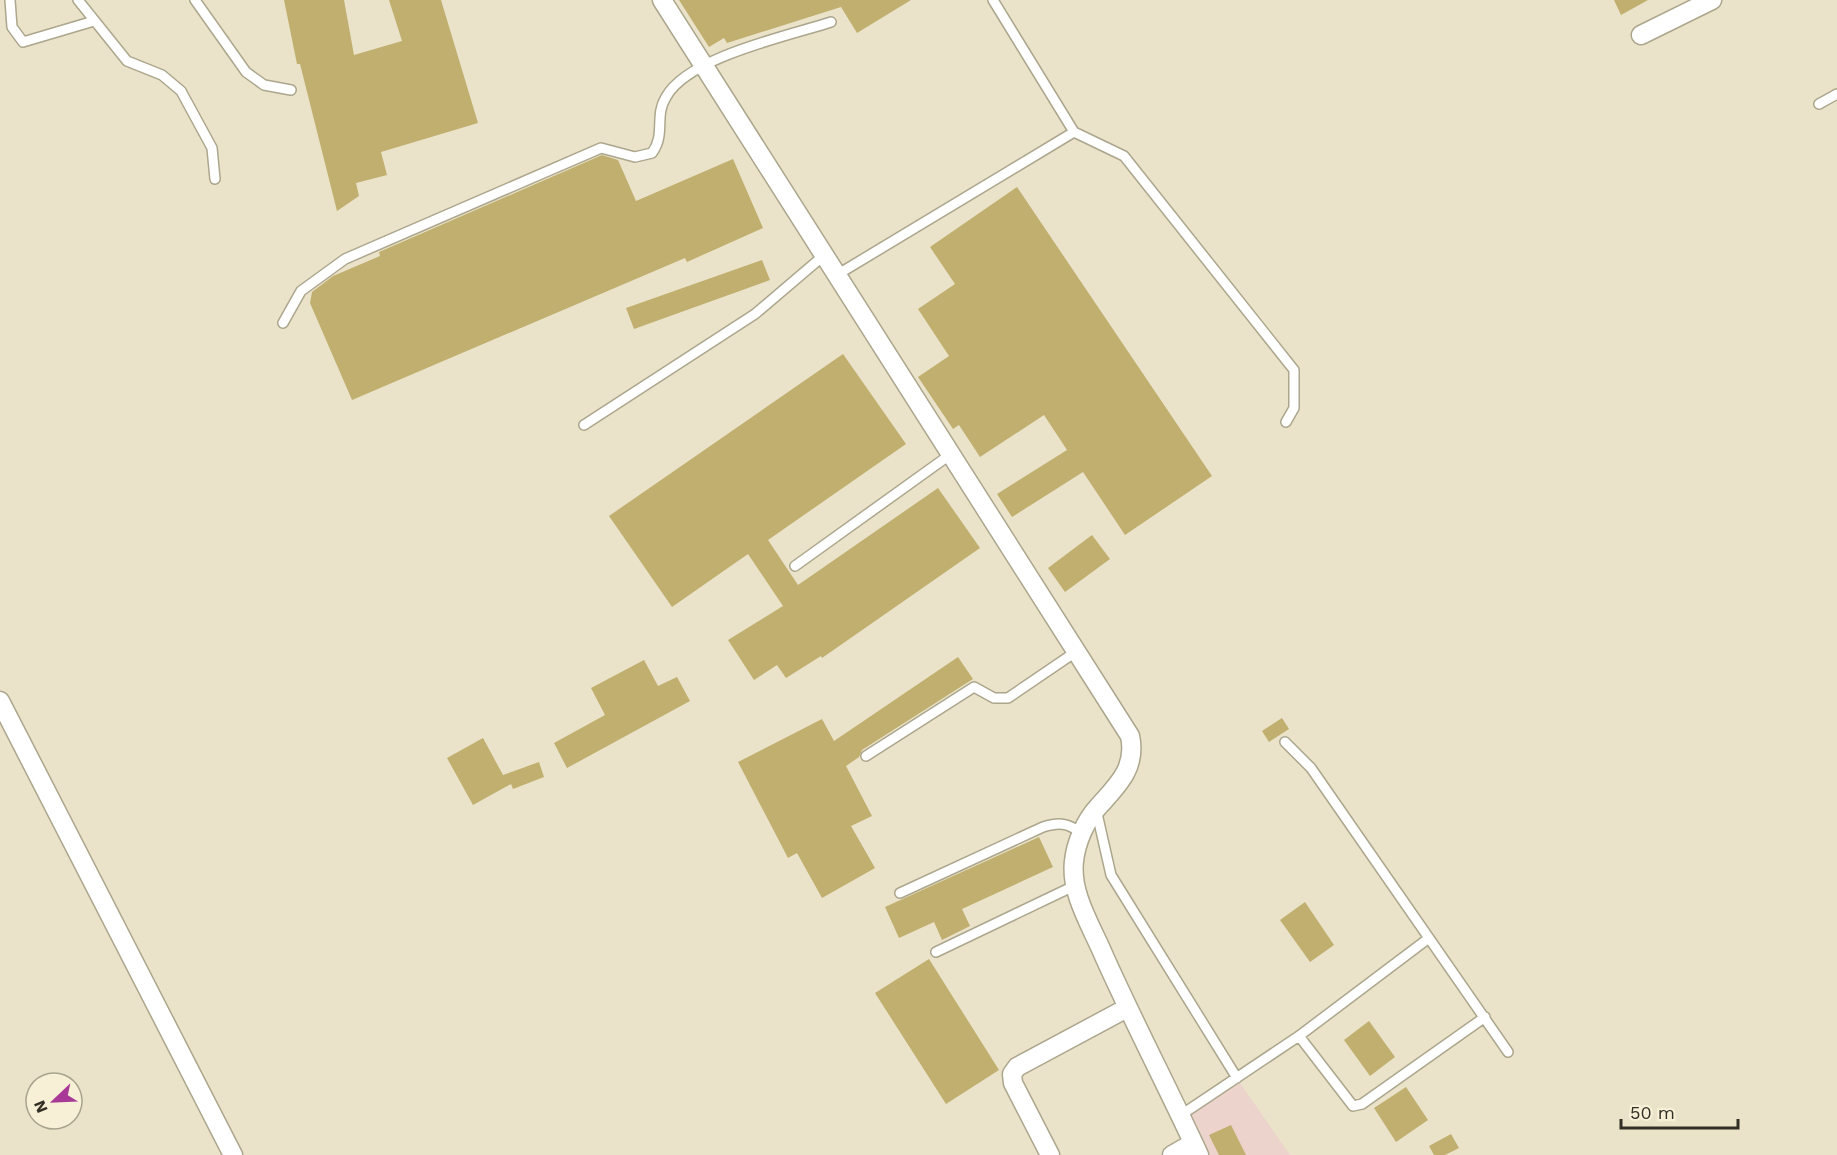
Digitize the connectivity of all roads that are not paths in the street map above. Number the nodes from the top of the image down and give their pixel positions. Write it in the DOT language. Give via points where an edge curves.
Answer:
graph roads {
  1 [pos="10,0"];
  2 [pos="78,0"];
  3 [pos="195,0"];
  4 [pos="662,0"];
  5 [pos="993,0"];
  6 [pos="1712,0"];
  7 [pos="94,21"];
  8 [pos="831,22"];
  9 [pos="1641,35"];
  10 [pos="702,64"];
  11 [pos="291,90"];
  12 [pos="1837,94"];
  13 [pos="1819,104"];
  14 [pos="1074,132"];
  15 [pos="215,179"];
  16 [pos="822,257"];
  17 [pos="835,276"];
  18 [pos="283,323"];
  19 [pos="1286,422"];
  20 [pos="584,425"];
  21 [pos="951,454"];
  22 [pos="795,566"];
  23 [pos="1077,651"];
  24 [pos="0,701"];
  25 [pos="1284,742"];
  26 [pos="866,756"];
  27 [pos="1096,809"];
  28 [pos="1082,833"];
  29 [pos="1076,885"];
  30 [pos="900,893"];
  31 [pos="1429,938"];
  32 [pos="936,952"];
  33 [pos="1127,1008"];
  34 [pos="1485,1017"];
  35 [pos="1299,1036"];
  36 [pos="1508,1052"];
  37 [pos="1237,1078"];
  38 [pos="1181,1115"];
  39 [pos="1196,1149"];
  40 [pos="233,1155"];
  41 [pos="1050,1155"];
  42 [pos="1172,1155"];
  1 -- 7 [label="lane" via="12,27 23,42"];
  2 -- 7 [label="lane"];
  3 -- 11 [label="lane" via="246,72 264,85"];
  4 -- 10 [label="street"];
  5 -- 14 [label="lane"];
  6 -- 9 [label="street"];
  7 -- 15 [label="lane" via="127,61 162,75 181,91 212,148"];
  8 -- 10 [label="lane"];
  10 -- 16 [label="street"];
  10 -- 18 [label="lane" via="666,95 660,109 660,142 652,153 635,157 601,148 345,259 301,291"];
  12 -- 13 [label="lane"];
  14 -- 17 [label="lane"];
  14 -- 19 [label="lane" via="1124,156 1294,370 1294,408"];
  16 -- 17 [label="street"];
  16 -- 20 [label="lane" via="755,314"];
  17 -- 21 [label="street"];
  21 -- 22 [label="lane"];
  21 -- 23 [label="street"];
  23 -- 26 [label="lane" via="1008,698 994,698 974,687"];
  23 -- 27 [label="street" via="1130,736 1132,749 1129,766 1114,791"];
  24 -- 40 [label="street"];
  25 -- 31 [label="lane" via="1311,768"];
  27 -- 28 [label="street"];
  27 -- 37 [label="lane" via="1111,874"];
  28 -- 29 [label="street" via="1074,862"];
  28 -- 30 [label="lane" via="1059,822 1043,827"];
  29 -- 32 [label="lane"];
  29 -- 33 [label="street"];
  31 -- 34 [label="lane"];
  31 -- 35 [label="lane"];
  33 -- 38 [label="street"];
  33 -- 41 [label="street" via="1017,1067 1012,1074"];
  34 -- 35 [label="lane" via="1362,1104 1353,1106"];
  34 -- 36 [label="lane"];
  35 -- 37 [label="lane"];
  37 -- 38 [label="lane"];
  38 -- 39 [label="street"];
  39 -- 42 [label="street"];
}
